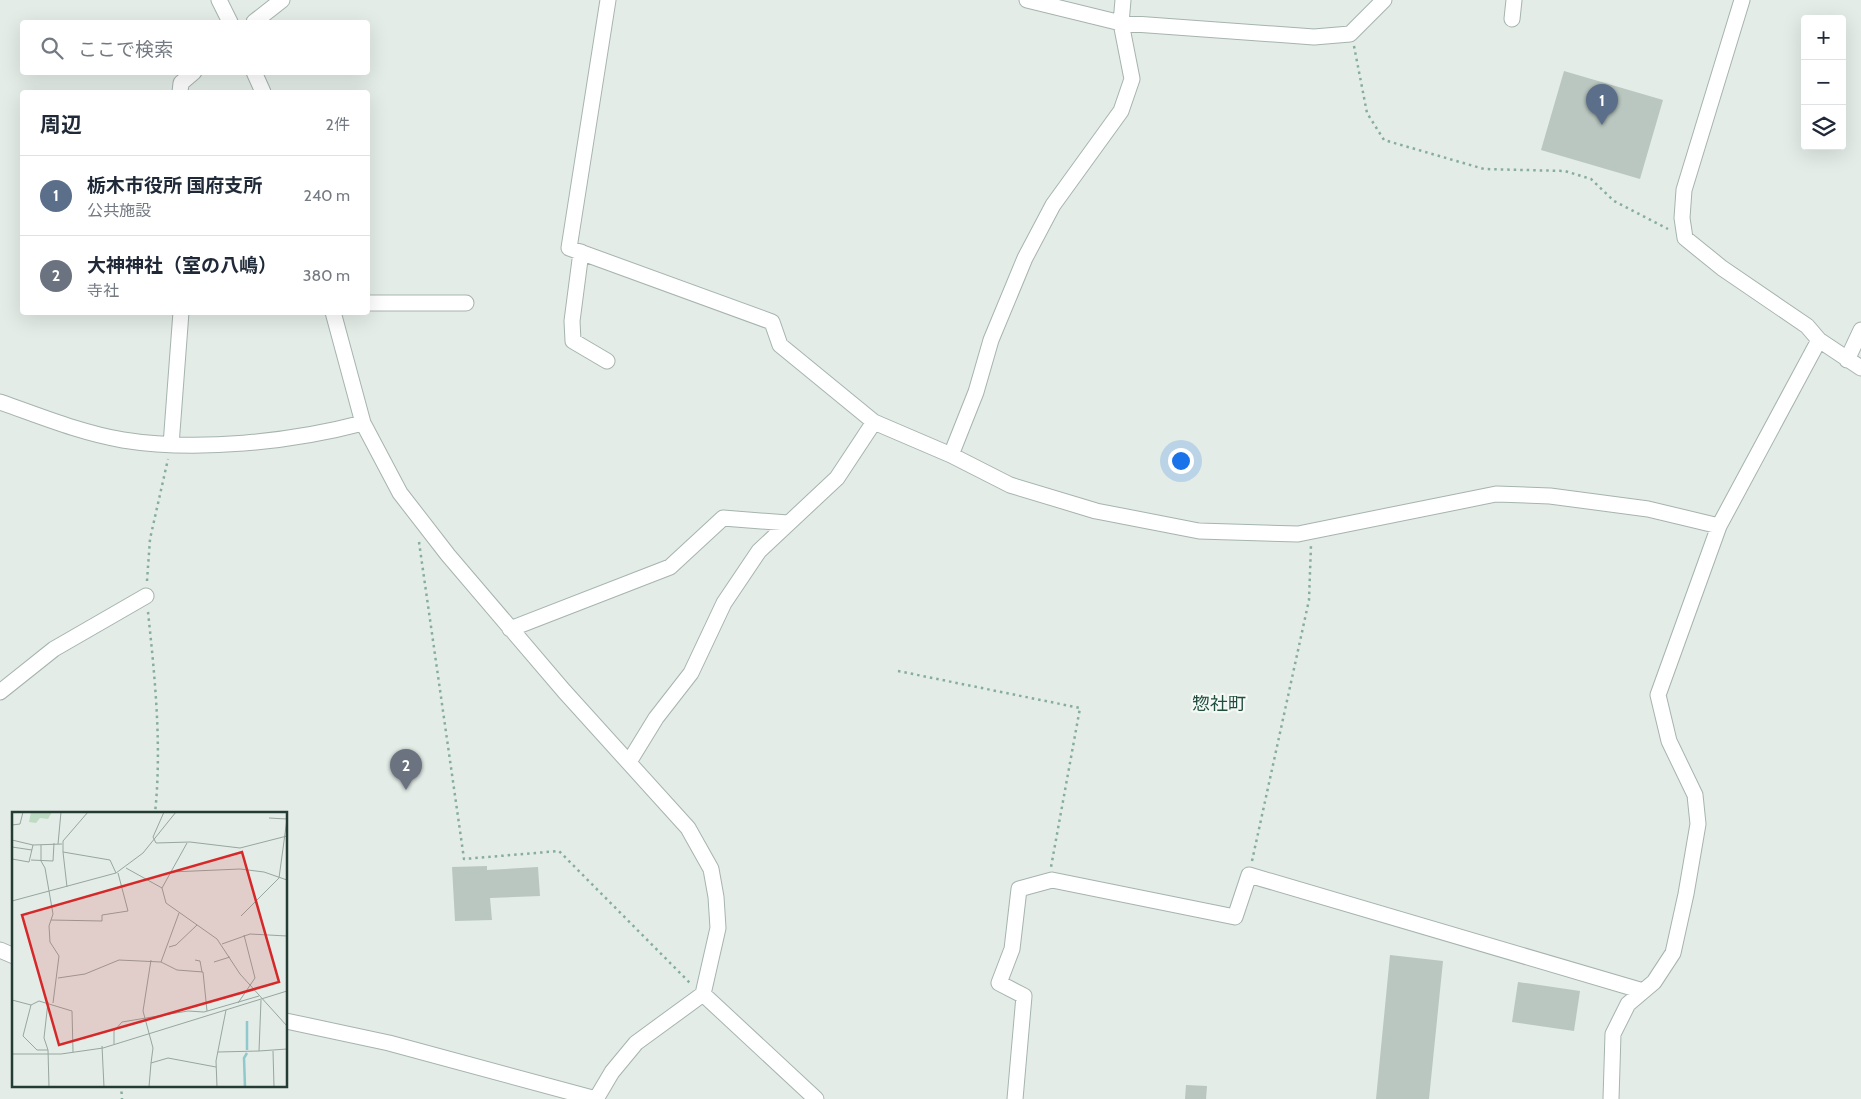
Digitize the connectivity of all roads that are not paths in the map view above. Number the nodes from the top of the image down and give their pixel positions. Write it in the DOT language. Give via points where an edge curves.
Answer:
graph roads {
  1 [pos="219,0"];
  2 [pos="282,0"];
  3 [pos="608,0"];
  4 [pos="1027,0"];
  5 [pos="1122,0"];
  6 [pos="1384,0"];
  7 [pos="1514,0"];
  8 [pos="1742,0"];
  9 [pos="1512,19"];
  10 [pos="229,20"];
  11 [pos="257,20"];
  12 [pos="1121,23"];
  13 [pos="190,75"];
  14 [pos="255,75"];
  15 [pos="180,90"];
  16 [pos="262,90"];
  17 [pos="581,252"];
  18 [pos="370,302"];
  19 [pos="466,303"];
  20 [pos="182,315"];
  21 [pos="334,315"];
  22 [pos="1861,330"];
  23 [pos="1819,340"];
  24 [pos="1847,360"];
  25 [pos="607,362"];
  26 [pos="1861,368"];
  27 [pos="0,402"];
  28 [pos="874,422"];
  29 [pos="363,423"];
  30 [pos="170,445"];
  31 [pos="951,456"];
  32 [pos="788,523"];
  33 [pos="1719,526"];
  34 [pos="146,596"];
  35 [pos="510,629"];
  36 [pos="0,692"];
  37 [pos="629,762"];
  38 [pos="0,950"];
  39 [pos="12,955"];
  40 [pos="1644,991"];
  41 [pos="703,994"];
  42 [pos="288,1021"];
  43 [pos="596,1099"];
  44 [pos="816,1099"];
  45 [pos="1015,1099"];
  46 [pos="1611,1099"];
  1 -- 10 [label="street"];
  2 -- 11 [label="street"];
  3 -- 17 [label="street" via="570,248"];
  4 -- 12 [label="street"];
  5 -- 12 [label="street"];
  6 -- 12 [label="street" via="1351,32 1314,37"];
  7 -- 9 [label="street"];
  8 -- 23 [label="street" via="1684,190 1682,218 1685,238 1722,268 1807,326"];
  12 -- 31 [label="street" via="1132,79 1121,111 1053,205 1024,258 991,340 976,392"];
  13 -- 15 [label="street" via="181,83"];
  14 -- 16 [label="street"];
  17 -- 25 [label="street" via="572,321 574,341"];
  17 -- 28 [label="street" via="772,322 780,345"];
  18 -- 19 [label="street"];
  20 -- 30 [label="street"];
  21 -- 29 [label="street"];
  22 -- 24 [label="street"];
  23 -- 24 [label="street"];
  23 -- 33 [label="street"];
  24 -- 26 [label="street"];
  27 -- 30 [label="street" via="122,440"];
  28 -- 31 [label="street"];
  28 -- 32 [label="street" via="837,478"];
  29 -- 30 [label="street" via="324,433"];
  29 -- 35 [label="street" via="390,477 415,514"];
  31 -- 33 [label="street" via="1010,485 1096,511 1199,531 1298,534 1496,494 1550,496 1648,509"];
  32 -- 35 [label="street" via="723,518 670,567"];
  32 -- 37 [label="street" via="754,558 724,604 691,673 656,718"];
  33 -- 40 [label="street" via="1658,695 1669,741 1695,795 1698,824 1673,953"];
  34 -- 36 [label="street" via="54,649"];
  35 -- 37 [label="street"];
  37 -- 41 [label="street" via="688,828 711,869 718,928"];
  38 -- 39 [label="street"];
  40 -- 45 [label="street" via="1249,875 1235,917 1052,880 1019,889 1012,949 999,983 1024,996"];
  40 -- 46 [label="street" via="1628,1004 1614,1034"];
  41 -- 43 [label="street" via="636,1043 612,1072"];
  41 -- 44 [label="street"];
  42 -- 43 [label="street" via="389,1043"];
}
